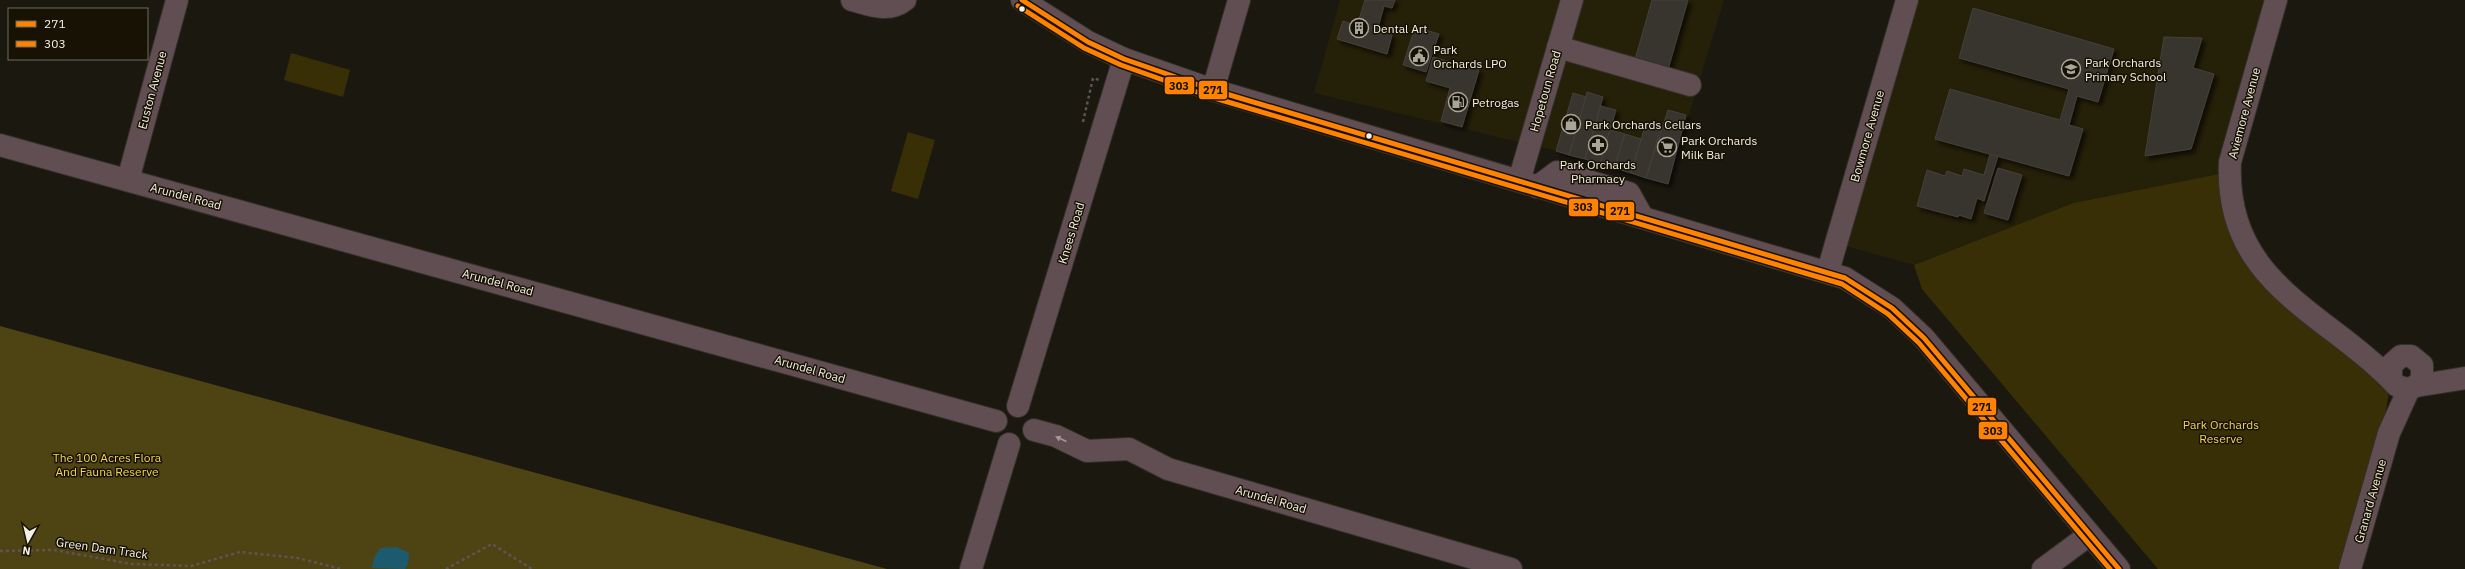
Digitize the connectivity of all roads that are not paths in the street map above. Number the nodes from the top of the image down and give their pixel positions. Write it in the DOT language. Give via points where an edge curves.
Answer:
graph roads {
  1 [pos="177,0"];
  2 [pos="852,0"];
  3 [pos="905,0"];
  4 [pos="1022,0"];
  5 [pos="1239,0"];
  6 [pos="1572,0"];
  7 [pos="1906,0"];
  8 [pos="2276,0"];
  9 [pos="1558,47"];
  10 [pos="1124,59"];
  11 [pos="1690,84"];
  12 [pos="1213,90"];
  13 [pos="0,145"];
  14 [pos="128,180"];
  15 [pos="1528,184"];
  16 [pos="1828,271"];
  17 [pos="2405,378"];
  18 [pos="2464,378"];
  19 [pos="1018,406"];
  20 [pos="996,421"];
  21 [pos="1034,430"];
  22 [pos="1009,444"];
  23 [pos="2089,535"];
  24 [pos="971,569"];
  25 [pos="1511,569"];
  26 [pos="2043,569"];
  27 [pos="2119,569"];
  28 [pos="2350,569"];
  1 -- 14 [label="street, Euston Avenue"];
  2 -- 3 [label="street" via="884,8"];
  4 -- 10 [label="street" via="1088,42"];
  5 -- 12 [label="street"];
  6 -- 9 [label="street, Hopetoun Road"];
  7 -- 16 [label="street, Bowmore Avenue"];
  8 -- 17 [label="street, Aviemore Avenue" via="2231,156 2229,180 2234,215 2248,248 2267,275 2304,309 2354,346"];
  9 -- 11 [label="street"];
  9 -- 15 [label="street, Hopetoun Road"];
  10 -- 12 [label="street"];
  10 -- 19 [label="street, Knees Road"];
  12 -- 15 [label="street"];
  13 -- 14 [label="street, Arundel Road"];
  14 -- 20 [label="street, Arundel Road"];
  15 -- 16 [label="street"];
  16 -- 23 [label="street" via="1876,296 1919,333"];
  17 -- 18 [label="street" via="2443,383"];
  17 -- 28 [label="street, Granard Avenue"];
  19 -- 20 [label="street" via="1002,411"];
  19 -- 21 [label="street" via="1033,417"];
  20 -- 22 [label="street" via="999,437"];
  21 -- 22 [label="street" via="1027,441"];
  25 -- 21 [label="street, Arundel Road, one-way" via="1168,469 1129,450 1087,451 1056,436"];
  22 -- 24 [label="street"];
  23 -- 26 [label="street"];
  23 -- 27 [label="street"];
}
